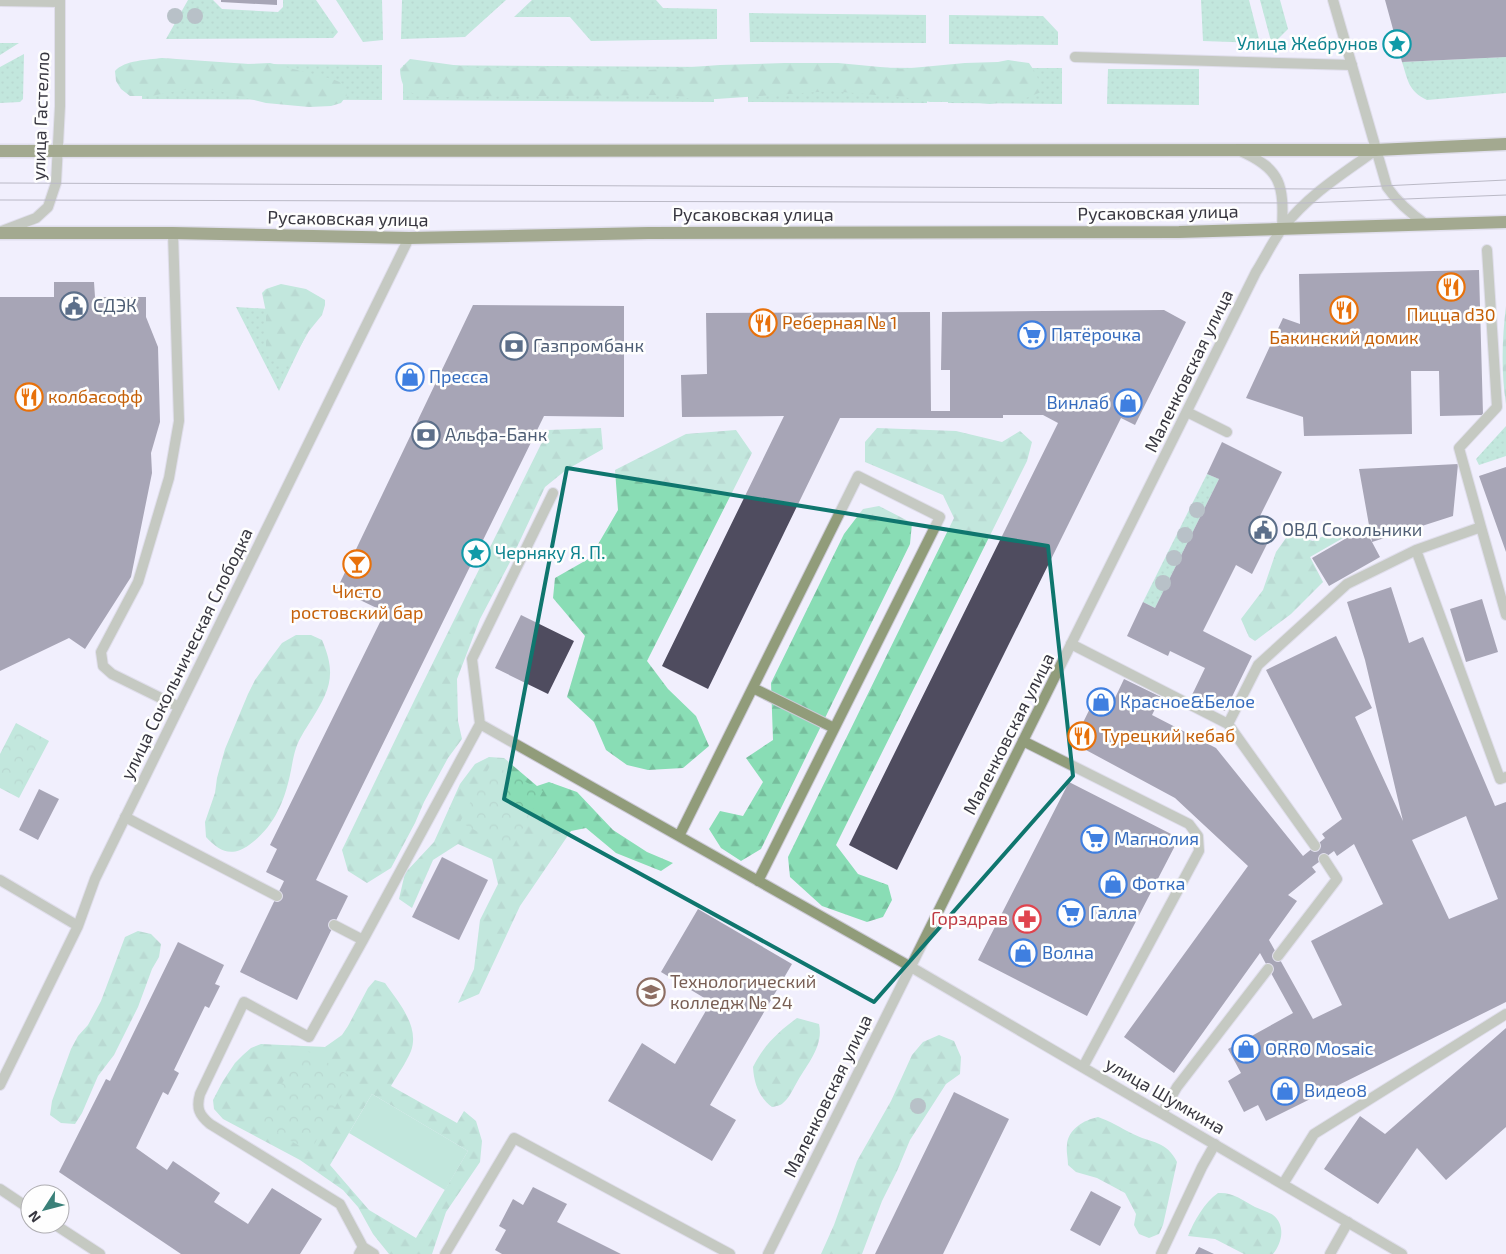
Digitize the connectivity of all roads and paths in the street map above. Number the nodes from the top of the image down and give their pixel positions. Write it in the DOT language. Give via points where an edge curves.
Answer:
graph roads {
  1 [pos="1333,0"];
  2 [pos="0,1"];
  3 [pos="60,1"];
  4 [pos="1074,57"];
  5 [pos="1352,65"];
  6 [pos="1506,144"];
  7 [pos="1238,150"];
  8 [pos="1376,150"];
  9 [pos="0,151"];
  10 [pos="59,151"];
  11 [pos="1506,222"];
  12 [pos="1427,225"];
  13 [pos="1282,229"];
  14 [pos="0,232"];
  15 [pos="174,233"];
  16 [pos="409,238"];
  17 [pos="1487,250"];
  18 [pos="1187,412"];
  19 [pos="1228,432"];
  20 [pos="553,493"];
  21 [pos="1481,527"];
  22 [pos="1416,550"];
  23 [pos="1506,614"];
  24 [pos="1071,644"];
  25 [pos="753,688"];
  26 [pos="179,707"];
  27 [pos="480,724"];
  28 [pos="1228,724"];
  29 [pos="834,728"];
  30 [pos="1023,741"];
  31 [pos="1506,777"];
  32 [pos="125,817"];
  33 [pos="679,836"];
  34 [pos="1315,846"];
  35 [pos="1324,859"];
  36 [pos="0,880"];
  37 [pos="758,881"];
  38 [pos="277,896"];
  39 [pos="334,925"];
  40 [pos="78,926"];
  41 [pos="363,940"];
  42 [pos="1278,956"];
  43 [pos="911,967"];
  44 [pos="1268,969"];
  45 [pos="1506,1014"];
  46 [pos="1083,1066"];
  47 [pos="0,1085"];
  48 [pos="1162,1113"];
  49 [pos="1215,1144"];
  50 [pos="1284,1184"];
  51 [pos="0,1189"];
  52 [pos="20,1202"];
  53 [pos="1348,1222"];
  54 [pos="69,1234"];
  55 [pos="361,1251"];
  56 [pos="100,1254"];
  57 [pos="374,1254"];
  58 [pos="445,1254"];
  59 [pos="730,1254"];
  60 [pos="768,1254"];
  61 [pos="1161,1254"];
  62 [pos="1330,1254"];
  63 [pos="1402,1254"];
  1 -- 5 [label="street"];
  2 -- 3 [label="street"];
  3 -- 10 [label="street, улица Гастелло"];
  4 -- 5 [label="street"];
  5 -- 8 [label="street"];
  6 -- 8 [label="main road"];
  7 -- 8 [label="main road"];
  7 -- 10 [label="main road"];
  7 -- 13 [label="street" via="1259,159 1272,172 1283,203"];
  8 -- 12 [label="street" via="1387,187 1410,213"];
  8 -- 13 [label="street, Маленковская улица" via="1321,189"];
  9 -- 10 [label="main road"];
  10 -- 14 [label="street, улица Гастелло" via="56,183 48,207 36,218"];
  11 -- 12 [label="main road, Русаковская улица"];
  12 -- 13 [label="main road, Русаковская улица"];
  13 -- 16 [label="main road, Русаковская улица" via="1179,232 658,232"];
  13 -- 18 [label="street, Маленковская улица" via="1256,272"];
  14 -- 15 [label="main road, Русаковская улица"];
  15 -- 16 [label="main road, Русаковская улица"];
  15 -- 26 [label="street" via="179,421 169,478 138,582 101,652 103,666 112,674"];
  16 -- 26 [label="street, улица Сокольническая Слободка"];
  17 -- 21 [label="street" via="1497,407 1459,448"];
  18 -- 19 [label="street"];
  18 -- 24 [label="street, Маленковская улица"];
  20 -- 27 [label="street" via="472,659"];
  21 -- 22 [label="street"];
  21 -- 23 [label="street"];
  22 -- 28 [label="street" via="1347,584 1258,665"];
  22 -- 31 [label="street" via="1500,779"];
  24 -- 28 [label="street"];
  24 -- 30 [label="street, Маленковская улица"];
  25 -- 29 [label="street"];
  25 -- 29 [label="street" via="858,476 940,517"];
  25 -- 33 [label="street"];
  26 -- 32 [label="street, улица Сокольническая Слободка"];
  27 -- 33 [label="street, улица Шумкина"];
  27 -- 41 [label="street"];
  28 -- 34 [label="street"];
  29 -- 37 [label="street"];
  30 -- 43 [label="street, Маленковская улица"];
  30 -- 46 [label="street" via="1189,824 1198,836 1199,851"];
  32 -- 38 [label="street"];
  32 -- 40 [label="street, улица Сокольническая Слободка" via="95,879"];
  33 -- 37 [label="street, улица Шумкина"];
  35 -- 42 [label="street" via="1337,879"];
  36 -- 40 [label="street"];
  37 -- 43 [label="street, улица Шумкина"];
  39 -- 41 [label="street"];
  40 -- 47 [label="street, улица Сокольническая Слободка"];
  41 -- 55 [label="street" via="308,1037 244,1002 197,1103 202,1118 210,1124 340,1204"];
  43 -- 46 [label="street, улица Шумкина"];
  43 -- 60 [label="street, Маленковская улица"];
  44 -- 48 [label="street"];
  45 -- 50 [label="street" via="1314,1134"];
  46 -- 48 [label="street, улица Шумкина"];
  48 -- 49 [label="street, улица Шумкина"];
  49 -- 50 [label="street, улица Шумкина"];
  49 -- 61 [label="street"];
  50 -- 53 [label="street, улица Шумкина"];
  51 -- 52 [label="street"];
  53 -- 62 [label="street"];
  53 -- 63 [label="street, улица Шумкина"];
  54 -- 56 [label="street"];
  55 -- 57 [label="street"];
  58 -- 59 [label="street" via="514,1138"];
}
